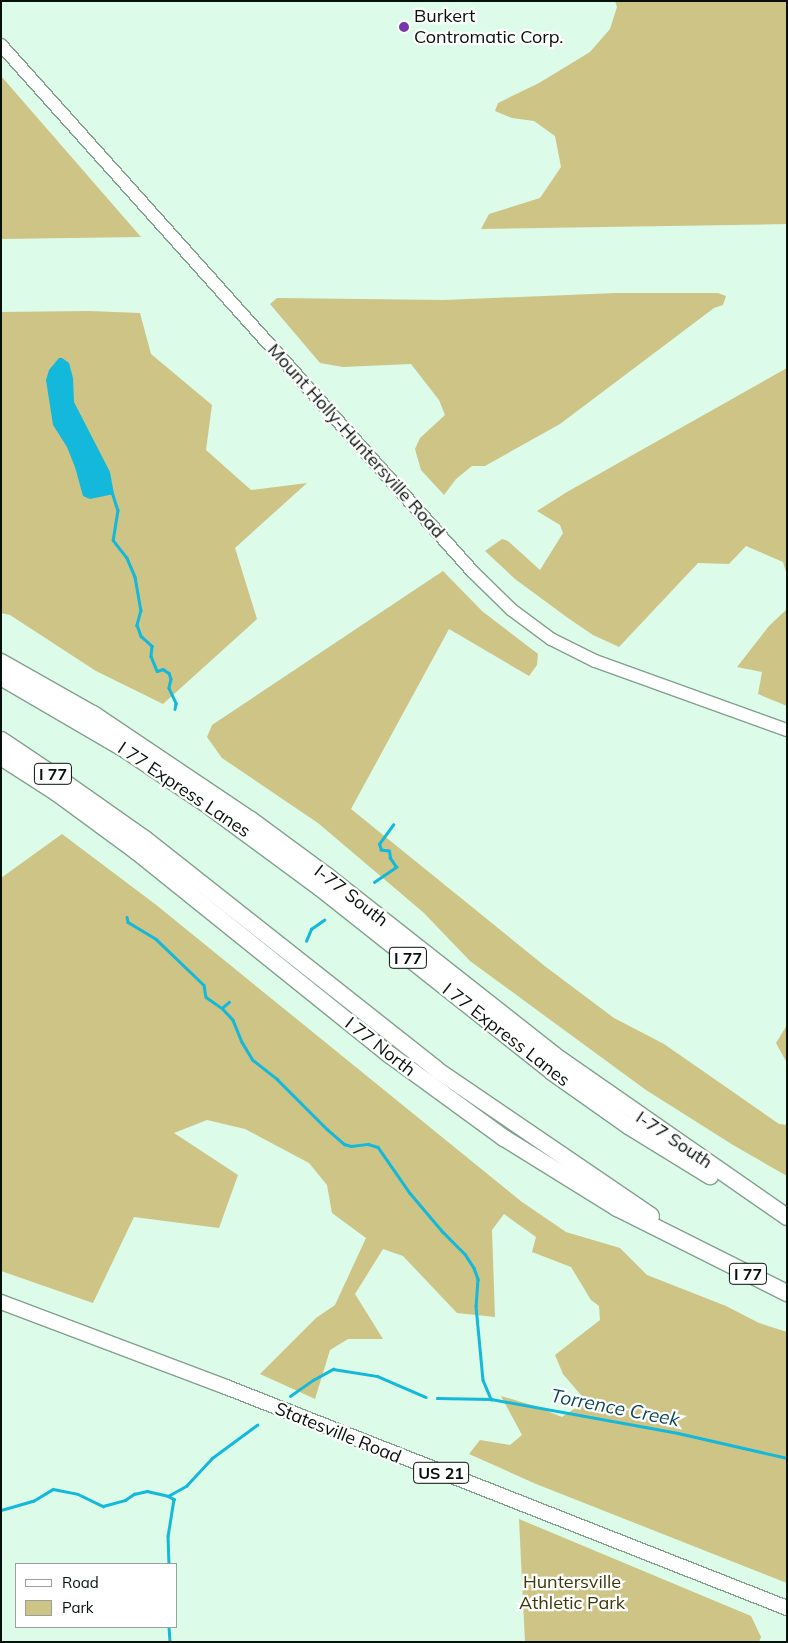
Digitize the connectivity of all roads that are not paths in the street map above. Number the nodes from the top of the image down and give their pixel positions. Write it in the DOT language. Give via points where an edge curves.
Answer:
graph roads {
  1 [pos="1,45"];
  2 [pos="1,662"];
  3 [pos="1,677"];
  4 [pos="787,730"];
  5 [pos="1,740"];
  6 [pos="1,757"];
  7 [pos="780,1213"];
  8 [pos="710,1254"];
  9 [pos="787,1293"];
  10 [pos="1,1302"];
  11 [pos="787,1608"];
  1 -- 4 [label="main road, Mount Holly-Huntersville Road" via="472,572 506,604 551,639 595,661"];
  2 -- 7 [label="highway, I-77 South / I 77" via="117,729 251,820 553,1054"];
  3 -- 7 [label="highway, I 77 Express Lanes / I 77" via="126,750 236,824 514,1042 622,1122 702,1172"];
  5 -- 8 [label="highway, I 77" via="145,839 436,1070"];
  6 -- 8 [label="highway, I 77 North / I 77" via="136,851 367,1038 465,1111 592,1194"];
  8 -- 9 [label="highway, I 77 North / I 77"];
  10 -- 11 [label="main road, Statesville Road / US 21"];
}
